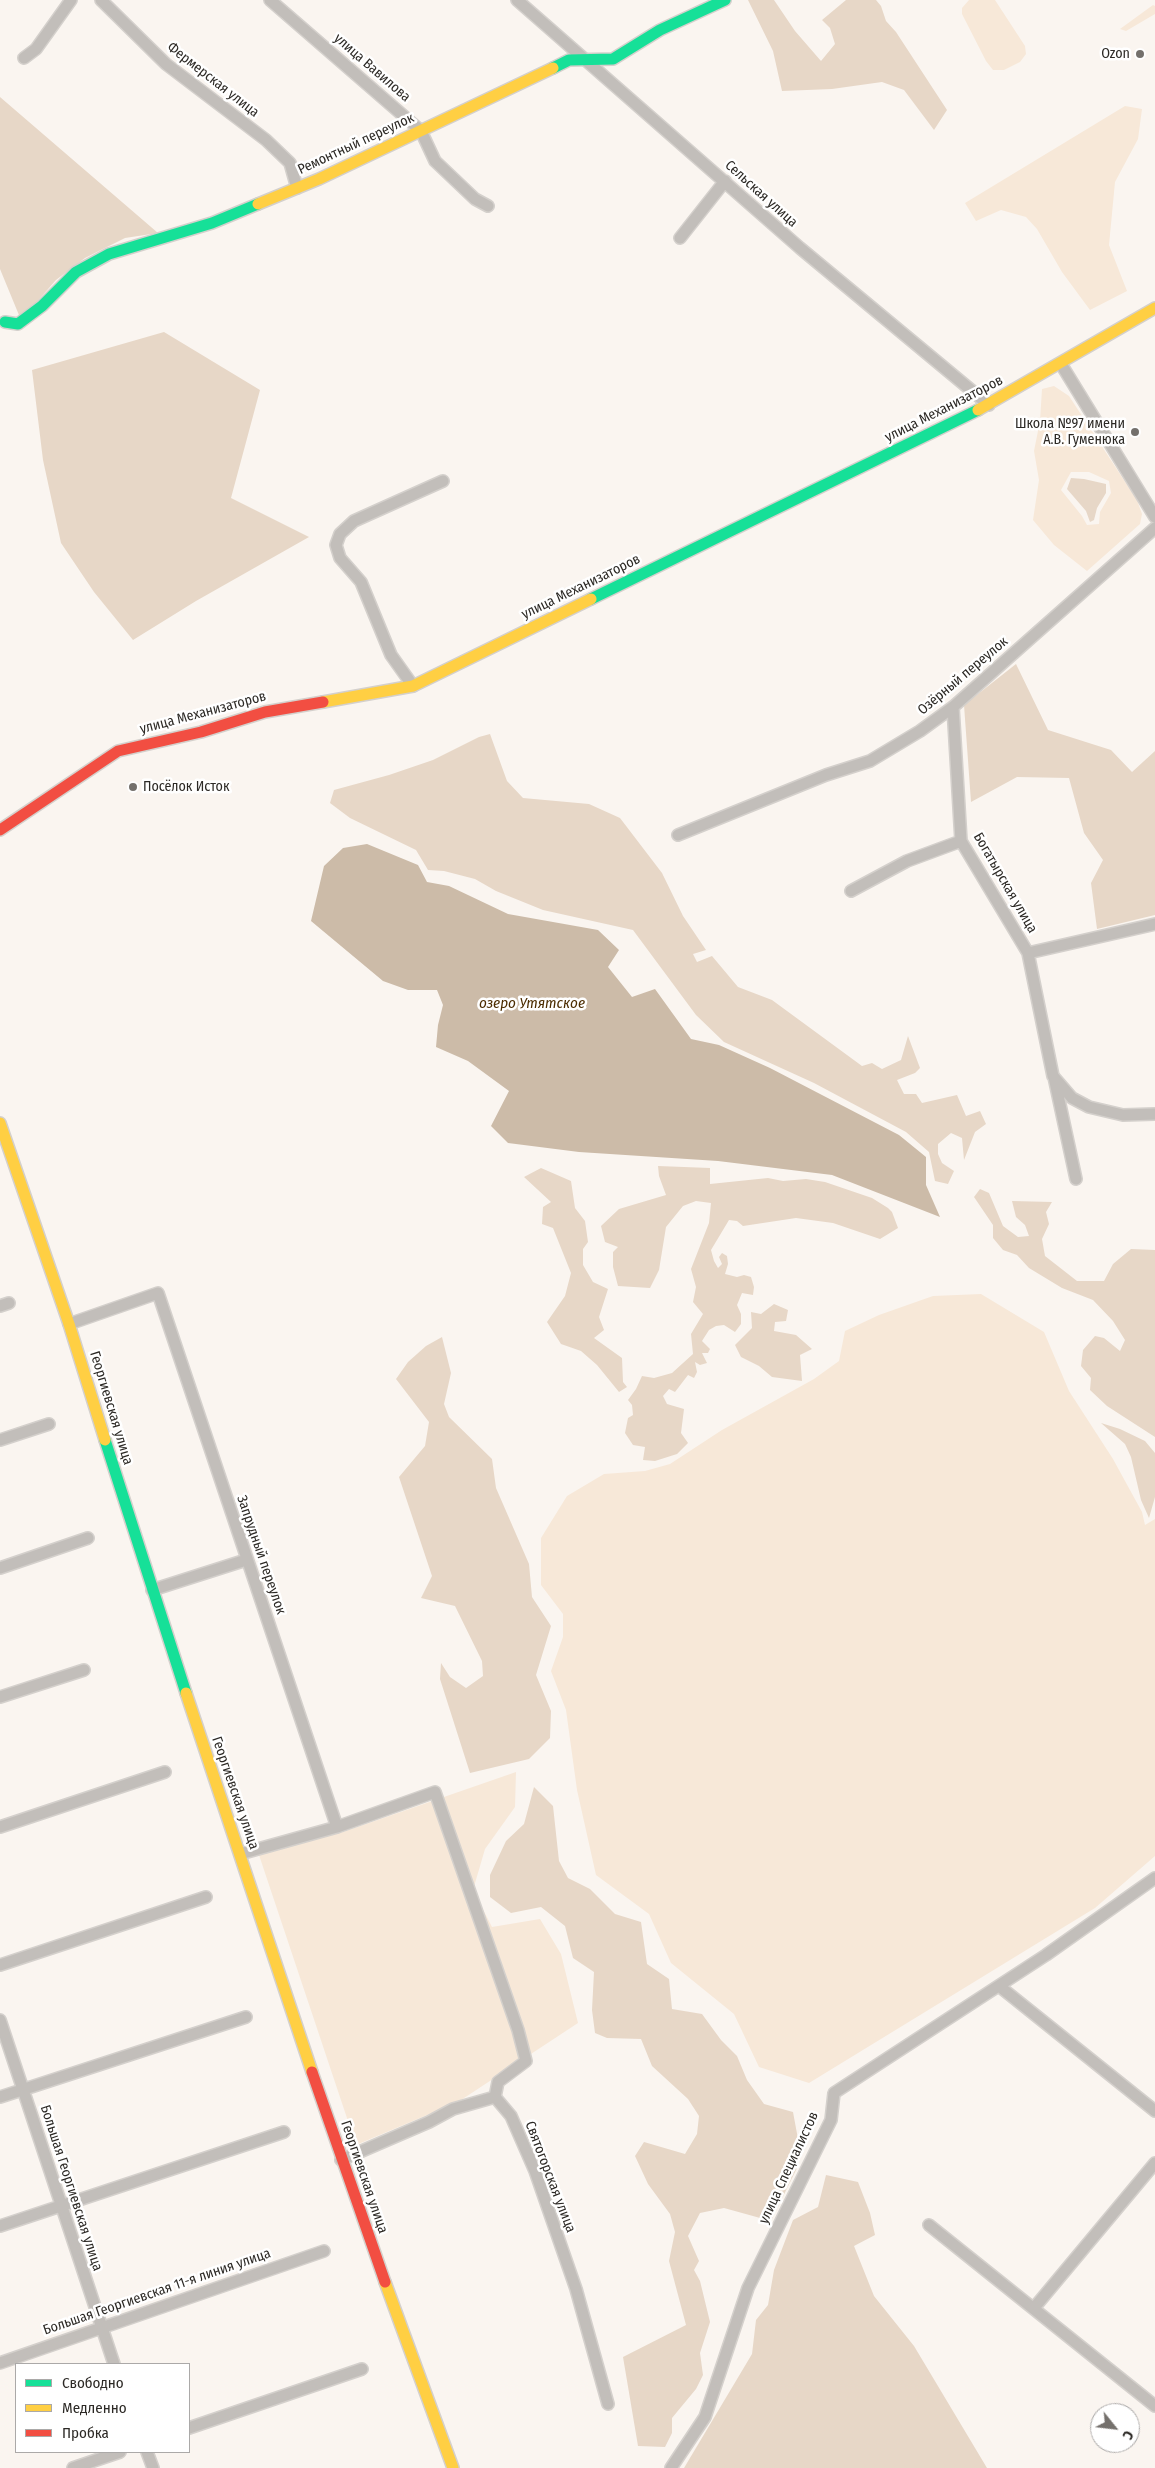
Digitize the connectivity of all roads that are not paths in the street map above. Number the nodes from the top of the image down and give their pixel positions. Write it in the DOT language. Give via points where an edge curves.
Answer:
graph roads {
  1 [pos="72,0"];
  2 [pos="101,0"];
  3 [pos="270,0"];
  4 [pos="517,0"];
  5 [pos="725,0"];
  6 [pos="24,58"];
  7 [pos="585,60"];
  8 [pos="421,131"];
  9 [pos="725,181"];
  10 [pos="297,188"];
  11 [pos="488,206"];
  12 [pos="680,238"];
  13 [pos="1155,308"];
  14 [pos="5,322"];
  15 [pos="1061,364"];
  16 [pos="989,405"];
  17 [pos="443,481"];
  18 [pos="1155,517"];
  19 [pos="1155,528"];
  20 [pos="413,686"];
  21 [pos="953,708"];
  22 [pos="0,830"];
  23 [pos="678,835"];
  24 [pos="961,841"];
  25 [pos="851,891"];
  26 [pos="1155,924"];
  27 [pos="1028,953"];
  28 [pos="1053,1076"];
  29 [pos="1155,1114"];
  30 [pos="0,1123"];
  31 [pos="1076,1179"];
  32 [pos="70,1324"];
  33 [pos="49,1424"];
  34 [pos="0,1440"];
  35 [pos="88,1538"];
  36 [pos="246,1560"];
  37 [pos="0,1568"];
  38 [pos="152,1590"];
  39 [pos="84,1670"];
  40 [pos="0,1697"];
  41 [pos="165,1772"];
  42 [pos="0,1826"];
  43 [pos="337,1827"];
  44 [pos="240,1854"];
  45 [pos="1155,1878"];
  46 [pos="206,1897"];
  47 [pos="0,1965"];
  48 [pos="999,1986"];
  49 [pos="246,2017"];
  50 [pos="0,2020"];
  51 [pos="22,2089"];
  52 [pos="0,2097"];
  53 [pos="495,2097"];
  54 [pos="1155,2111"];
  55 [pos="284,2132"];
  56 [pos="341,2160"];
  57 [pos="1155,2163"];
  58 [pos="63,2206"];
  59 [pos="929,2225"];
  60 [pos="0,2226"];
  61 [pos="324,2251"];
  62 [pos="1034,2308"];
  63 [pos="100,2326"];
  64 [pos="0,2363"];
  65 [pos="114,2363"];
  66 [pos="362,2369"];
  67 [pos="1155,2390"];
  68 [pos="1151,2403"];
  69 [pos="608,2404"];
  70 [pos="190,2428"];
  71 [pos="117,2453"];
  72 [pos="147,2453"];
  73 [pos="73,2468"];
  74 [pos="153,2468"];
  75 [pos="453,2468"];
  76 [pos="671,2468"];
  1 -- 6 [label="street" via="36,49"];
  2 -- 10 [label="street, Фермерская улица" via="166,64 266,140 290,163"];
  3 -- 8 [label="street, улица Вавилова"];
  4 -- 7 [label="street, Сельская улица"];
  5 -- 7 [label="street, Ремонтный переулок" via="660,30 613,59"];
  7 -- 8 [label="street, Ремонтный переулок" via="569,60"];
  7 -- 9 [label="street, Сельская улица"];
  8 -- 10 [label="street, Ремонтный переулок"];
  8 -- 11 [label="street, улица Вавилова" via="435,161 475,199"];
  9 -- 12 [label="street"];
  9 -- 16 [label="street, Сельская улица" via="808,255"];
  10 -- 14 [label="street, Ремонтный переулок" via="212,223 109,254 76,272 42,306 18,324"];
  13 -- 15 [label="street, улица Механизаторов"];
  15 -- 16 [label="street, улица Механизаторов"];
  15 -- 18 [label="street"];
  16 -- 20 [label="street, улица Механизаторов"];
  17 -- 20 [label="street" via="354,521 340,534 336,545 340,558 361,582 391,655"];
  19 -- 21 [label="street, Озёрный переулок"];
  20 -- 22 [label="street, улица Механизаторов" via="264,712 201,732 118,751"];
  21 -- 23 [label="street, Озёрный переулок" via="870,761 821,777"];
  21 -- 24 [label="street, Богатырская улица"];
  24 -- 25 [label="street" via="907,861"];
  24 -- 27 [label="street, Богатырская улица"];
  26 -- 27 [label="street, Богатырская улица"];
  27 -- 28 [label="street, Богатырская улица"];
  28 -- 29 [label="street, Богатырская улица" via="1072,1098 1090,1107 1122,1115"];
  28 -- 31 [label="street, Богатырская улица"];
  30 -- 32 [label="street, Георгиевская улица"];
  32 -- 36 [label="street, Запрудный переулок" via="158,1293"];
  32 -- 38 [label="street, Георгиевская улица"];
  33 -- 34 [label="street"];
  35 -- 37 [label="street"];
  36 -- 38 [label="street"];
  36 -- 43 [label="street, Запрудный переулок"];
  38 -- 44 [label="street, Георгиевская улица"];
  39 -- 40 [label="street"];
  41 -- 42 [label="street"];
  43 -- 44 [label="street"];
  43 -- 53 [label="street" via="435,1792 526,2061 498,2082"];
  44 -- 56 [label="street, Георгиевская улица"];
  45 -- 48 [label="street, улица Специалистов"];
  46 -- 47 [label="street"];
  48 -- 54 [label="street"];
  48 -- 76 [label="street, улица Специалистов" via="834,2093 831,2120 748,2288 705,2417"];
  49 -- 51 [label="street"];
  50 -- 51 [label="street, Большая Георгиевская улица"];
  51 -- 52 [label="street"];
  51 -- 58 [label="street, Большая Георгиевская улица"];
  53 -- 56 [label="street" via="453,2109"];
  53 -- 69 [label="street, Святогорская улица" via="510,2116 534,2171 576,2289"];
  55 -- 58 [label="street"];
  56 -- 75 [label="street, Георгиевская улица"];
  57 -- 62 [label="street"];
  58 -- 60 [label="street"];
  58 -- 63 [label="street, Большая Георгиевская улица"];
  59 -- 62 [label="street"];
  61 -- 63 [label="street, Большая Георгиевская 11-я линия улица"];
  62 -- 68 [label="street"];
  63 -- 64 [label="street, Большая Георгиевская 11-я линия улица"];
  63 -- 65 [label="street, Большая Георгиевская улица"];
  66 -- 70 [label="street"];
  67 -- 68 [label="street"];
  71 -- 73 [label="street"];
  72 -- 74 [label="street"];
}
